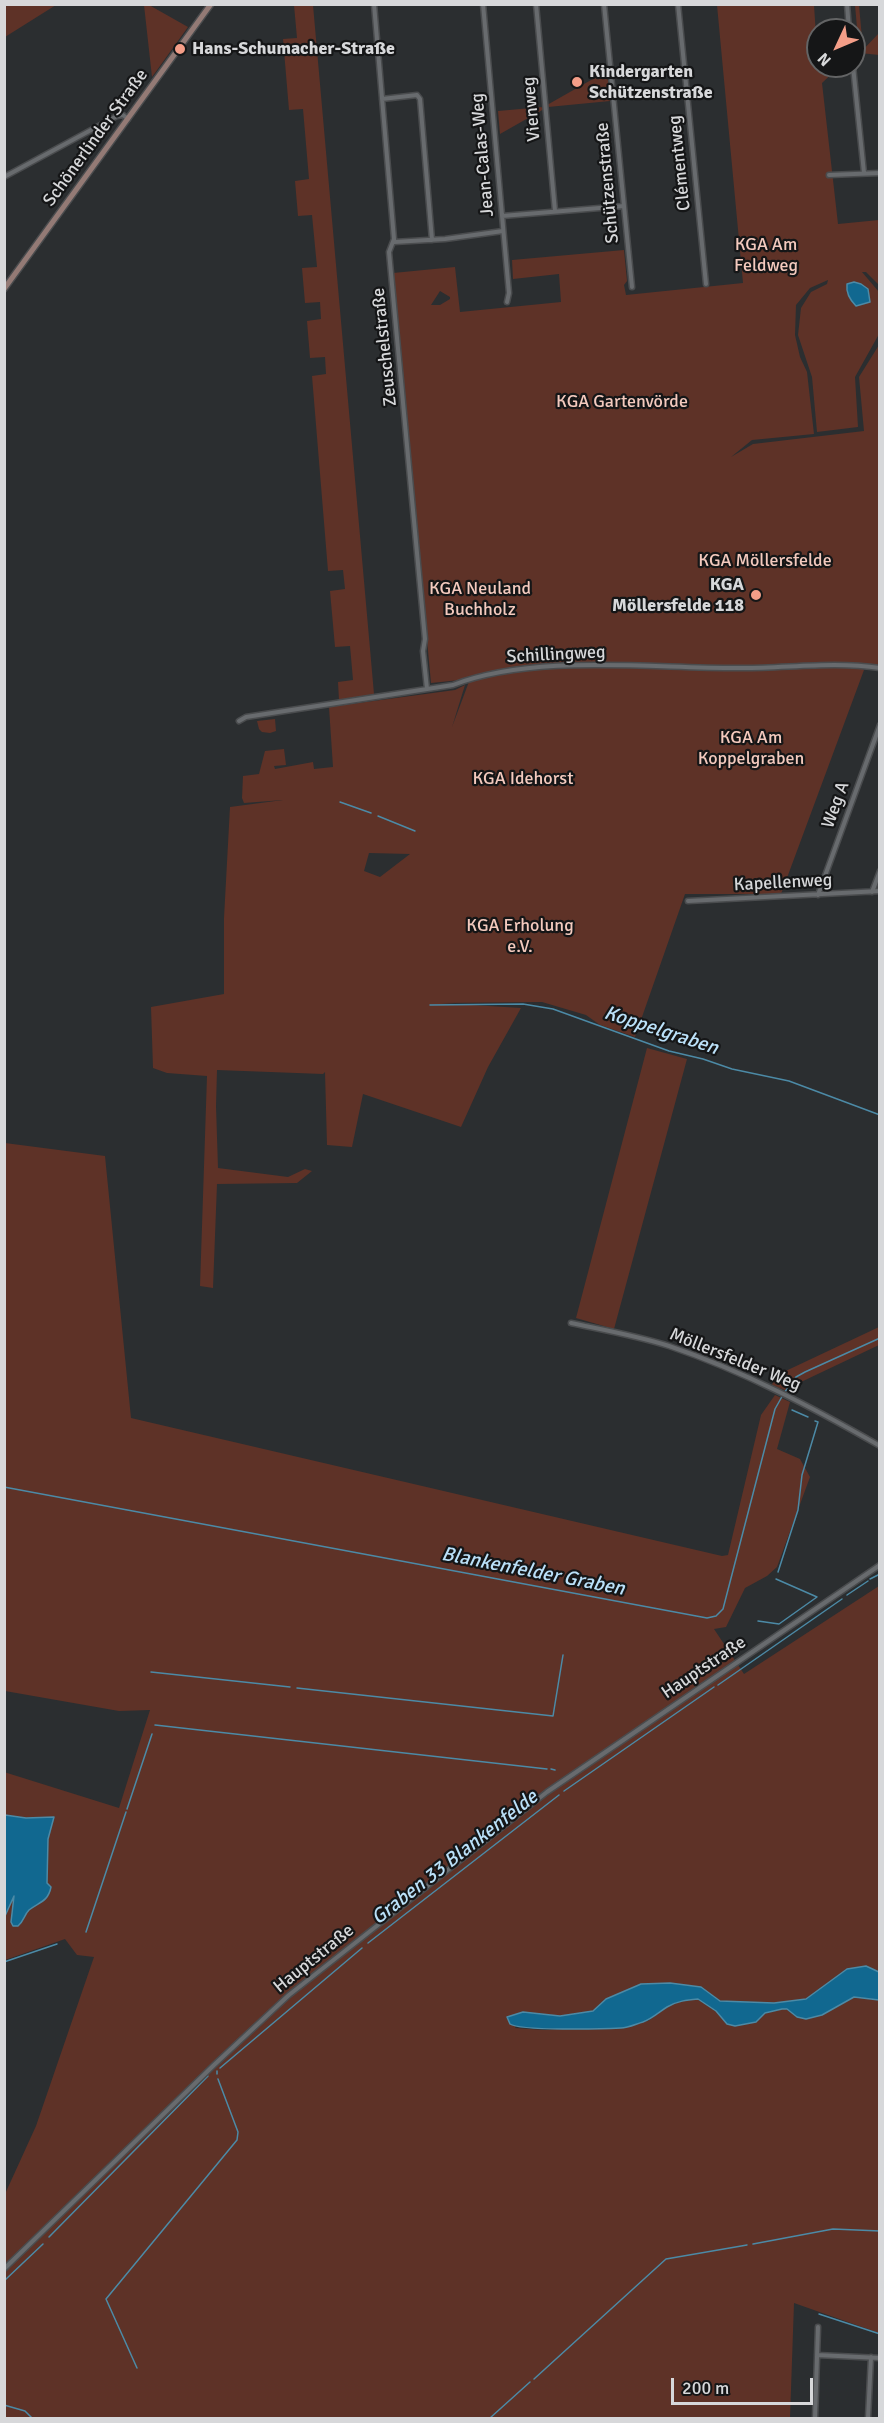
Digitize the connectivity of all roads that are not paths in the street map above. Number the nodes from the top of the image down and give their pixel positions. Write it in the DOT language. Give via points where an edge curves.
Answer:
graph roads {
  1 [pos="212,4"];
  2 [pos="374,4"];
  3 [pos="483,4"];
  4 [pos="536,4"];
  5 [pos="604,4"];
  6 [pos="678,4"];
  7 [pos="854,78"];
  8 [pos="382,99"];
  9 [pos="129,119"];
  10 [pos="879,172"];
  11 [pos="864,173"];
  12 [pos="829,175"];
  13 [pos="4,177"];
  14 [pos="624,206"];
  15 [pos="555,211"];
  16 [pos="502,216"];
  17 [pos="504,231"];
  18 [pos="432,240"];
  19 [pos="394,242"];
  20 [pos="706,284"];
  21 [pos="632,286"];
  22 [pos="4,290"];
  23 [pos="507,302"];
  24 [pos="879,668"];
  25 [pos="427,689"];
  26 [pos="239,721"];
  27 [pos="879,724"];
  28 [pos="879,871"];
  29 [pos="879,891"];
  30 [pos="872,892"];
  31 [pos="818,895"];
  32 [pos="687,901"];
  33 [pos="571,1323"];
  34 [pos="879,1446"];
  35 [pos="879,1565"];
  36 [pos="4,2269"];
  37 [pos="818,2328"];
  38 [pos="817,2355"];
  39 [pos="871,2357"];
  40 [pos="879,2358"];
  41 [pos="815,2418"];
  42 [pos="868,2418"];
  1 -- 9 [label="main road, Schönerlinder Straße"];
  2 -- 8 [label="street, Zeuschelstraße"];
  3 -- 16 [label="street, Jean-Calas-Weg"];
  4 -- 15 [label="street, Vienweg"];
  5 -- 14 [label="street, Schützenstraße"];
  6 -- 20 [label="street, Clémentweg"];
  7 -- 11 [label="street"];
  8 -- 18 [label="street" via="417,95 420,99"];
  8 -- 19 [label="street, Zeuschelstraße"];
  9 -- 13 [label="street" via="117,116"];
  9 -- 22 [label="main road, Schönerlinder Straße"];
  10 -- 11 [label="street"];
  11 -- 12 [label="street"];
  14 -- 15 [label="street"];
  14 -- 21 [label="street, Schützenstraße"];
  15 -- 16 [label="street"];
  16 -- 17 [label="street, Jean-Calas-Weg"];
  17 -- 18 [label="street"];
  17 -- 23 [label="street, Jean-Calas-Weg"];
  18 -- 19 [label="street"];
  19 -- 25 [label="street, Zeuschelstraße" via="389,252"];
  24 -- 25 [label="street, Schillingweg" via="852,664 541,667 480,675"];
  25 -- 26 [label="street, Schillingweg"];
  27 -- 31 [label="street, Weg A"];
  28 -- 30 [label="street"];
  29 -- 30 [label="street, Kapellenweg"];
  30 -- 31 [label="street, Kapellenweg"];
  31 -- 32 [label="street, Kapellenweg"];
  33 -- 34 [label="street, Möllersfelder Weg" via="669,1346 777,1389"];
  35 -- 36 [label="street, Hauptstraße" via="547,1792 289,1995"];
  37 -- 38 [label="street"];
  38 -- 39 [label="street"];
  38 -- 41 [label="street"];
  39 -- 40 [label="street"];
  39 -- 42 [label="street"];
}
